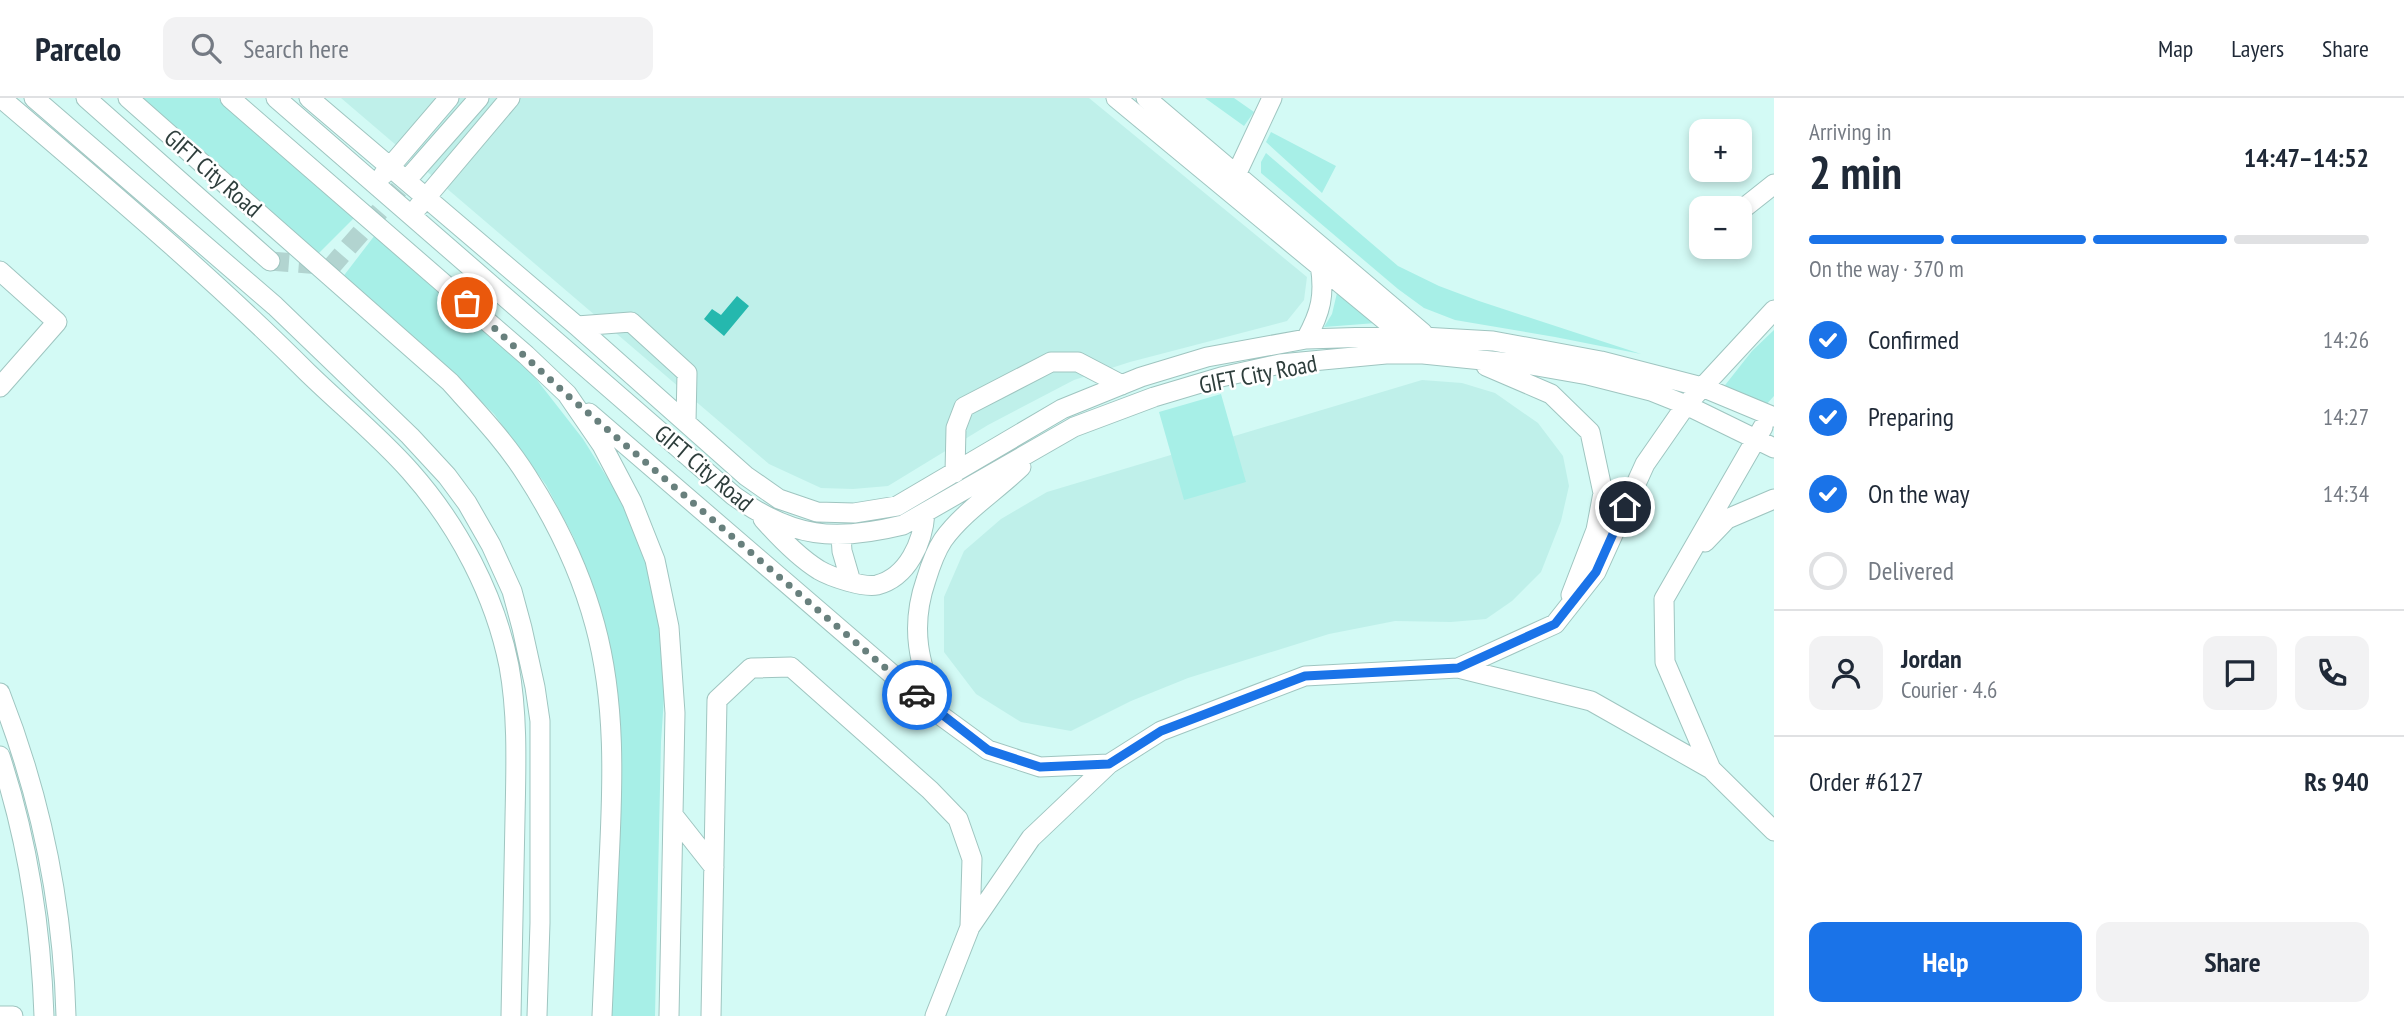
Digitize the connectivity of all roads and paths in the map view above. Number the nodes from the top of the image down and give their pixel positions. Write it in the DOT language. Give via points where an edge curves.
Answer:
graph roads {
  1 [pos="34,98"];
  2 [pos="86,98"];
  3 [pos="128,98"];
  4 [pos="230,98"];
  5 [pos="276,98"];
  6 [pos="309,98"];
  7 [pos="449,98"];
  8 [pos="478,98"];
  9 [pos="510,98"];
  10 [pos="1116,98"];
  11 [pos="1146,98"];
  12 [pos="1272,98"];
  13 [pos="2,100"];
  14 [pos="389,167"];
  15 [pos="412,174"];
  16 [pos="1236,175"];
  17 [pos="1774,184"];
  18 [pos="376,185"];
  19 [pos="425,198"];
  20 [pos="1752,201"];
  21 [pos="411,216"];
  22 [pos="270,261"];
  23 [pos="1320,264"];
  24 [pos="0,271"];
  25 [pos="1774,310"];
  26 [pos="577,326"];
  27 [pos="1405,336"];
  28 [pos="1306,340"];
  29 [pos="1425,345"];
  30 [pos="1460,358"];
  31 [pos="1122,385"];
  32 [pos="0,387"];
  33 [pos="1702,387"];
  34 [pos="566,394"];
  35 [pos="1686,405"];
  36 [pos="1772,413"];
  37 [pos="686,422"];
  38 [pos="1766,443"];
  39 [pos="1027,453"];
  40 [pos="955,473"];
  41 [pos="1774,499"];
  42 [pos="925,513"];
  43 [pos="758,514"];
  44 [pos="841,536"];
  45 [pos="1681,567"];
  46 [pos="850,582"];
  47 [pos="1565,612"];
  48 [pos="1458,668"];
  49 [pos="0,693"];
  50 [pos="936,712"];
  51 [pos="0,756"];
  52 [pos="1109,764"];
  53 [pos="1711,769"];
  54 [pos="673,815"];
  55 [pos="1774,831"];
  56 [pos="714,867"];
  57 [pos="970,927"];
  58 [pos="0,1016"];
  59 [pos="13,1016"];
  60 [pos="44,1016"];
  61 [pos="66,1016"];
  62 [pos="511,1016"];
  63 [pos="537,1016"];
  64 [pos="601,1016"];
  65 [pos="669,1016"];
  66 [pos="711,1016"];
  67 [pos="935,1016"];
  1 -- 63 [label="street" via="275,306 418,444 467,503 491,545 516,603 540,722"];
  2 -- 22 [label="street"];
  3 -- 64 [label="street, GIFT City Road" via="450,382 528,476 564,542 595,627 607,693 613,776"];
  4 -- 34 [label="street"];
  5 -- 18 [label="street, GIFT City Road"];
  6 -- 14 [label="street, GIFT City Road"];
  7 -- 14 [label="street"];
  8 -- 15 [label="street"];
  9 -- 19 [label="street"];
  10 -- 23 [label="street"];
  11 -- 16 [label="street"];
  12 -- 16 [label="street"];
  13 -- 62 [label="street" via="247,312 379,439 432,498 469,555 498,623 513,696"];
  14 -- 18 [label="street"];
  14 -- 19 [label="street, GIFT City Road"];
  16 -- 29 [label="street"];
  17 -- 20 [label="street"];
  18 -- 21 [label="street, GIFT City Road"];
  19 -- 21 [label="street"];
  19 -- 26 [label="street, GIFT City Road"];
  21 -- 43 [label="street, GIFT City Road"];
  23 -- 27 [label="street"];
  23 -- 28 [label="street, GIFT City Road" via="1324,288 1319,317"];
  24 -- 32 [label="street" via="57,322"];
  25 -- 33 [label="street"];
  26 -- 37 [label="street, GIFT City Road"];
  26 -- 37 [label="street" via="631,321 687,373"];
  27 -- 28 [label="street, GIFT City Road"];
  27 -- 29 [label="street"];
  28 -- 31 [label="street, GIFT City Road" via="1206,357"];
  29 -- 30 [label="street, GIFT City Road"];
  29 -- 33 [label="street, GIFT City Road" via="1493,341 1601,361"];
  29 -- 39 [label="street, GIFT City Road" via="1386,354 1280,364 1221,377 1074,427"];
  30 -- 35 [label="street, GIFT City Road" via="1588,375"];
  30 -- 47 [label="street" via="1551,394 1590,432 1603,493 1596,530"];
  31 -- 40 [label="street, GIFT City Road" via="1062,409"];
  31 -- 40 [label="street" via="1078,362 1051,362 964,407 956,428"];
  33 -- 35 [label="street"];
  33 -- 36 [label="street, GIFT City Road"];
  34 -- 50 [label="street"];
  34 -- 54 [label="street" via="602,445 655,560 668,627 675,713"];
  35 -- 38 [label="street, GIFT City Road"];
  35 -- 47 [label="street" via="1645,464 1596,572"];
  36 -- 38 [label="street, GIFT City Road"];
  37 -- 40 [label="street, GIFT City Road" via="779,499 817,512 854,513 897,506"];
  38 -- 45 [label="street"];
  39 -- 42 [label="street, GIFT City Road"];
  39 -- 50 [label="street" via="1020,467 942,541 931,563 920,597 916,634"];
  41 -- 45 [label="street" via="1727,519"];
  42 -- 44 [label="street, GIFT City Road" via="903,525"];
  42 -- 46 [label="street" via="924,529 898,574 875,586"];
  43 -- 44 [label="street, GIFT City Road" via="786,526"];
  43 -- 46 [label="street" via="820,570"];
  44 -- 46 [label="street"];
  45 -- 53 [label="street" via="1664,599 1665,662"];
  47 -- 48 [label="street" via="1555,624"];
  48 -- 52 [label="street" via="1305,676 1161,731"];
  48 -- 53 [label="street" via="1591,701"];
  49 -- 61 [label="street" via="28,769 49,850"];
  50 -- 52 [label="street" via="988,750 1040,767"];
  51 -- 60 [label="street" via="34,895"];
  52 -- 57 [label="street" via="1031,838"];
  53 -- 55 [label="street"];
  54 -- 56 [label="street"];
  54 -- 65 [label="street"];
  56 -- 57 [label="street" via="718,700 751,668 791,667 958,819 972,859"];
  56 -- 66 [label="street"];
  57 -- 67 [label="street"];
  58 -- 59 [label="street"];
}
